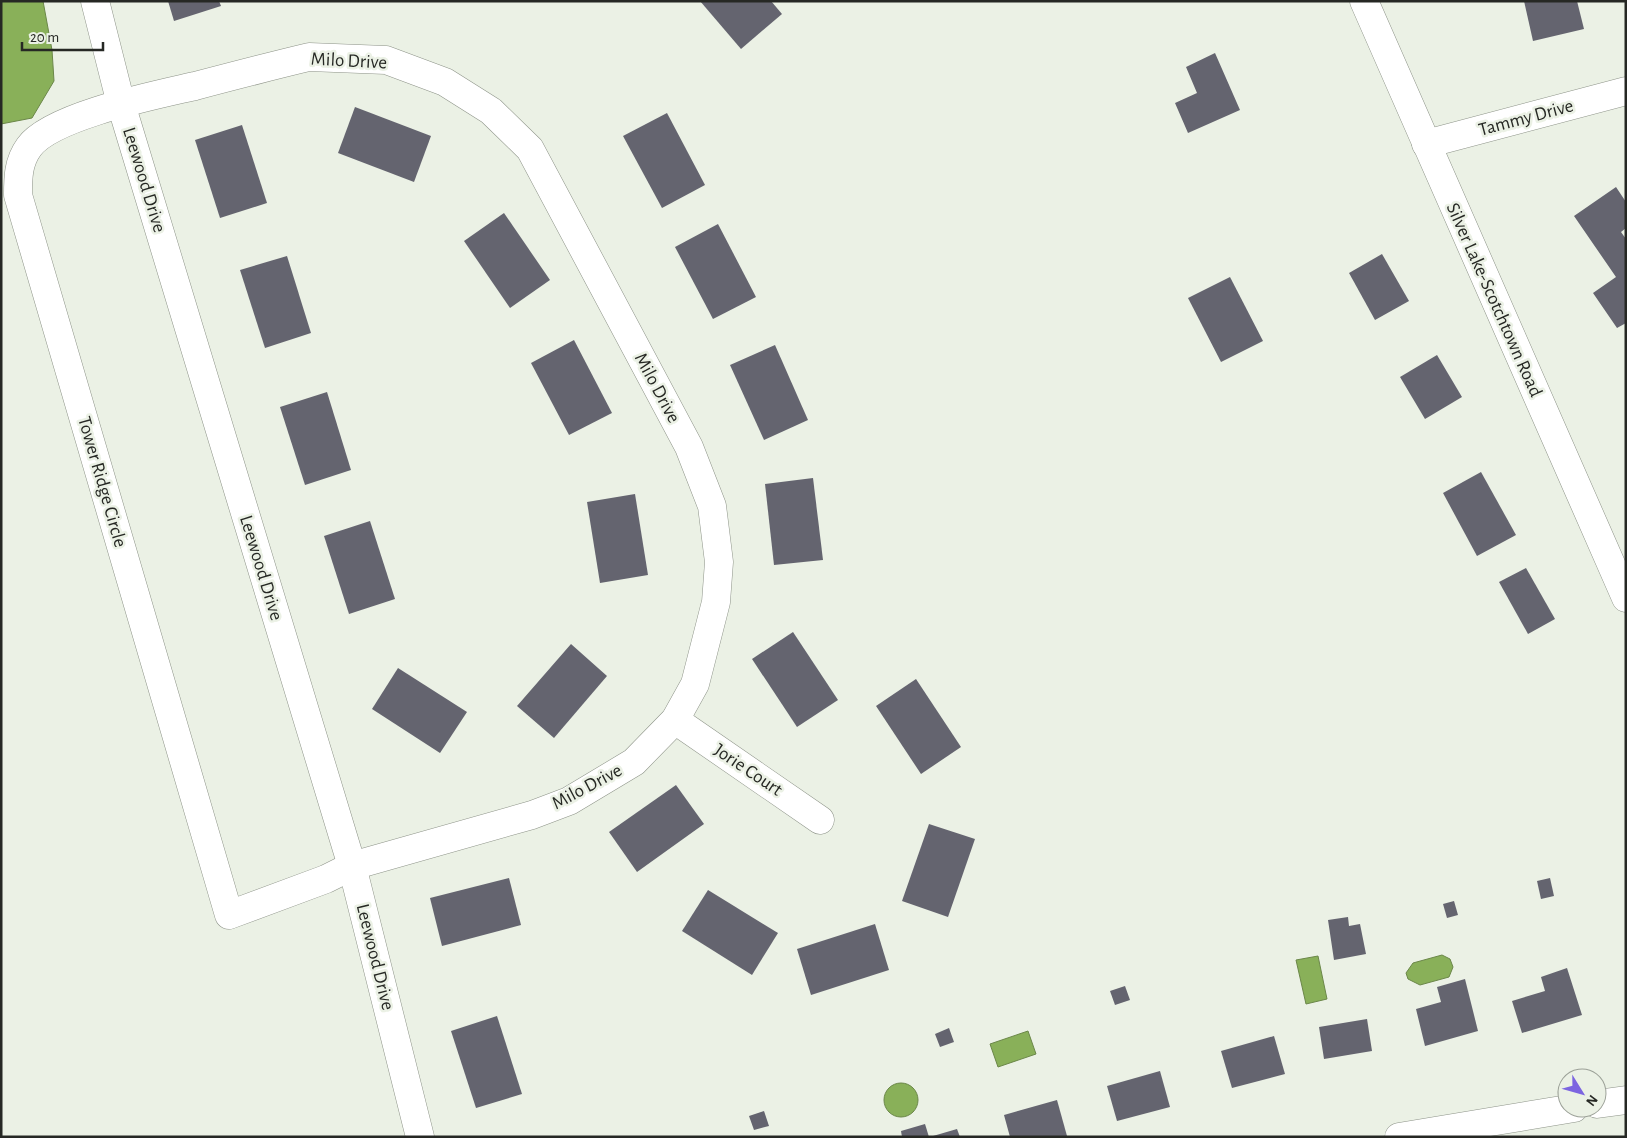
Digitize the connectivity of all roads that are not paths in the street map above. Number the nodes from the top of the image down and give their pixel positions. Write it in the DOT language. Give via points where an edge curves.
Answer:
graph roads {
  1 [pos="95,1"];
  2 [pos="1364,1"];
  3 [pos="1626,91"];
  4 [pos="121,104"];
  5 [pos="1426,144"];
  6 [pos="1626,598"];
  7 [pos="675,720"];
  8 [pos="820,820"];
  9 [pos="352,866"];
  10 [pos="229,915"];
  11 [pos="1626,1100"];
  12 [pos="1607,1103"];
  13 [pos="1557,1111"];
  14 [pos="420,1137"];
  15 [pos="1400,1137"];
  1 -- 4 [label="street, Leewood Drive"];
  2 -- 5 [label="street, Silver Lake-Scotchtown Road"];
  3 -- 5 [label="street, Tammy Drive"];
  4 -- 7 [label="street, Milo Drive" via="309,56 386,60 445,82 491,111 530,149 689,448 712,506 719,562 716,602 695,684"];
  4 -- 9 [label="street, Leewood Drive"];
  4 -- 10 [label="street, Tower Ridge Circle" via="51,129 29,147 19,168 18,195"];
  5 -- 6 [label="street, Silver Lake-Scotchtown Road"];
  7 -- 8 [label="street, Jorie Court"];
  7 -- 9 [label="street, Milo Drive" via="634,762 568,801 532,815"];
  9 -- 10 [label="street, Milo Drive"];
  9 -- 14 [label="street, Leewood Drive"];
  11 -- 12 [label="street"];
  13 -- 15 [label="street"];
}
